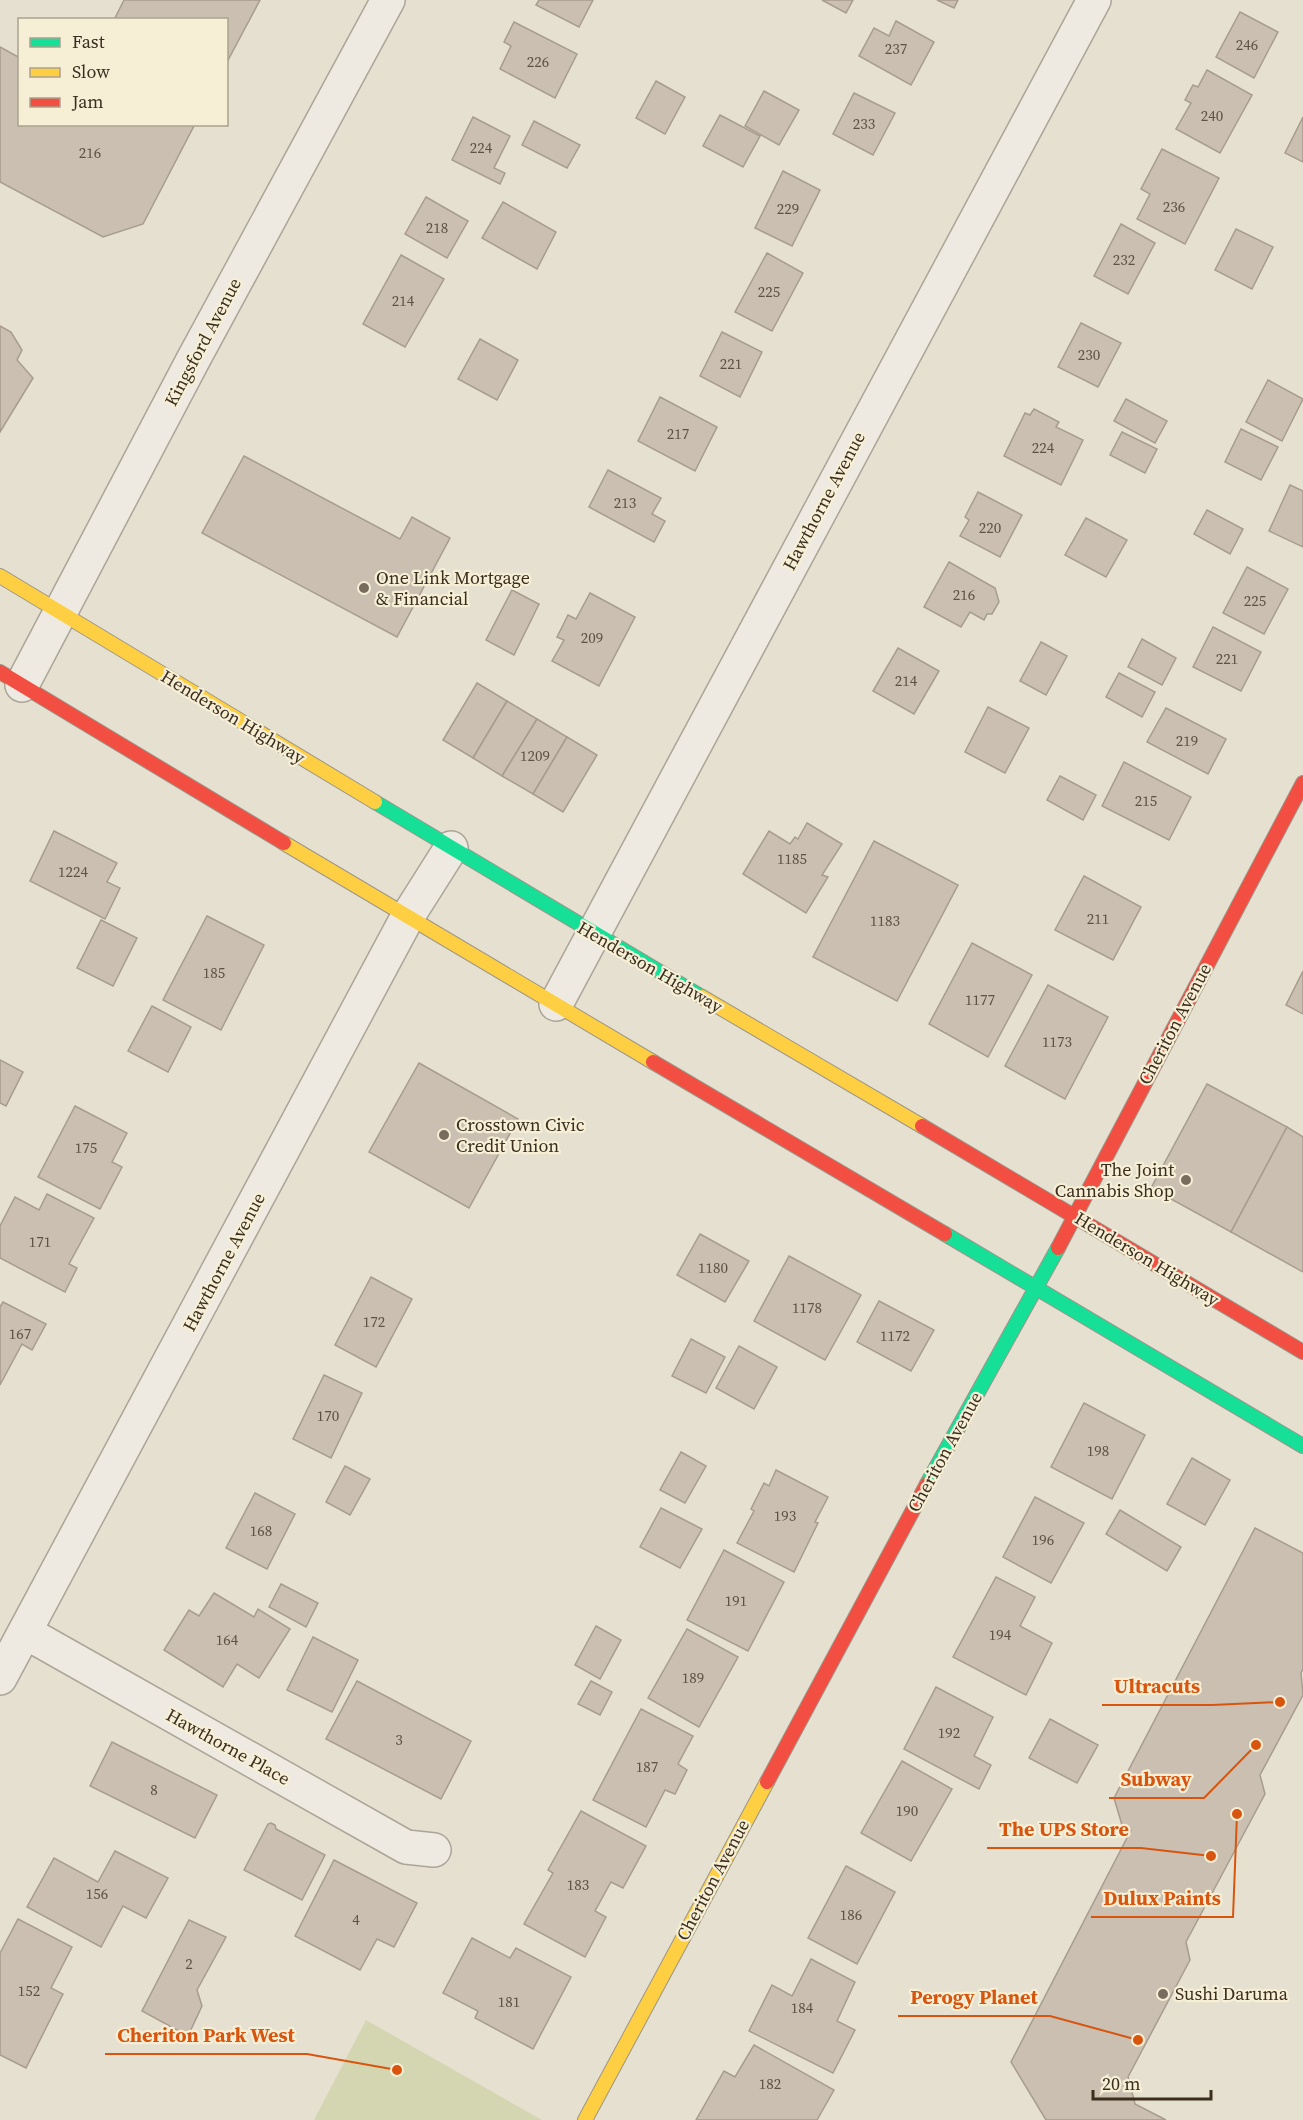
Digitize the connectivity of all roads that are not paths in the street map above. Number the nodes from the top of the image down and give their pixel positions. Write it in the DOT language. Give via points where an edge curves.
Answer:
graph roads {
  1 [pos="388,0"];
  2 [pos="1094,0"];
  3 [pos="0,576"];
  4 [pos="62,613"];
  5 [pos="11,679"];
  6 [pos="1303,783"];
  7 [pos="452,848"];
  8 [pos="408,916"];
  9 [pos="593,933"];
  10 [pos="556,1004"];
  11 [pos="1074,1215"];
  12 [pos="1036,1290"];
  13 [pos="1303,1352"];
  14 [pos="1303,1446"];
  15 [pos="25,1632"];
  16 [pos="0,1678"];
  17 [pos="434,1850"];
  18 [pos="585,2120"];
  1 -- 4 [label="street, Kingsford Avenue" via="193,360"];
  2 -- 9 [label="street, Hawthorne Avenue"];
  3 -- 4 [label="main road, Henderson Highway"];
  4 -- 5 [label="street, Kingsford Avenue"];
  4 -- 7 [label="main road, Henderson Highway"];
  5 -- 8 [label="main road"];
  6 -- 11 [label="main road, Cheriton Avenue"];
  7 -- 8 [label="street, Hawthorne Avenue"];
  7 -- 9 [label="main road, Henderson Highway"];
  8 -- 10 [label="main road"];
  8 -- 15 [label="street, Hawthorne Avenue"];
  9 -- 10 [label="street, Hawthorne Avenue"];
  9 -- 11 [label="main road, Henderson Highway"];
  10 -- 12 [label="main road"];
  11 -- 12 [label="main road, Cheriton Avenue"];
  11 -- 13 [label="main road, Henderson Highway"];
  12 -- 14 [label="main road"];
  12 -- 18 [label="main road, Cheriton Avenue" via="903,1527"];
  15 -- 16 [label="street, Hawthorne Avenue"];
  15 -- 17 [label="street, Hawthorne Place" via="406,1847"];
}
